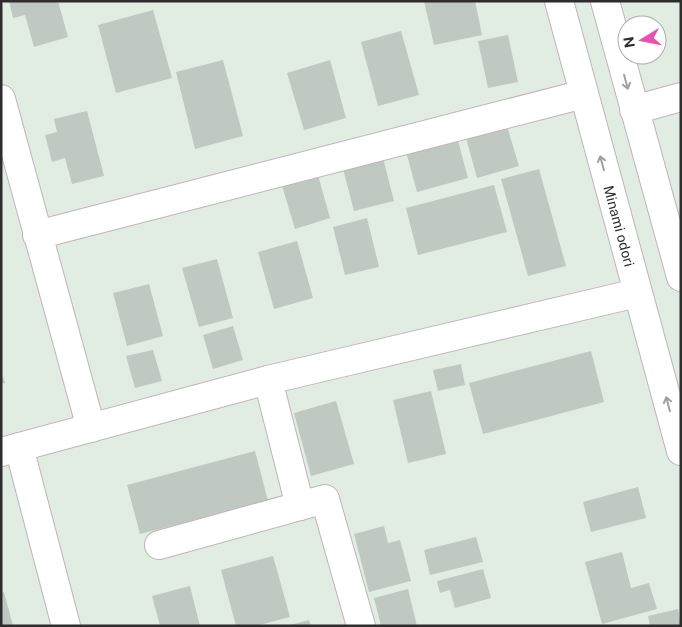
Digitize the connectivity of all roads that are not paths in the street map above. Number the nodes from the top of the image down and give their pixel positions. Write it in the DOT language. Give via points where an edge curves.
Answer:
graph roads {
  1 [pos="559,1"];
  2 [pos="605,1"];
  3 [pos="584,94"];
  4 [pos="681,97"];
  5 [pos="1,99"];
  6 [pos="634,110"];
  7 [pos="38,235"];
  8 [pos="681,277"];
  9 [pos="637,293"];
  10 [pos="268,380"];
  11 [pos="91,428"];
  12 [pos="10,449"];
  13 [pos="681,451"];
  14 [pos="300,506"];
  15 [pos="159,545"];
  16 [pos="66,626"];
  17 [pos="360,626"];
  1 -- 3 [label="street, Minami odori"];
  2 -- 6 [label="street, one-way"];
  3 -- 7 [label="street"];
  9 -- 3 [label="street, Minami odori, one-way"];
  4 -- 6 [label="street"];
  5 -- 7 [label="street"];
  6 -- 8 [label="street"];
  7 -- 11 [label="street"];
  9 -- 10 [label="street"];
  13 -- 9 [label="street, Minami odori, one-way"];
  10 -- 11 [label="street"];
  10 -- 14 [label="street"];
  11 -- 12 [label="street"];
  12 -- 16 [label="street"];
  14 -- 15 [label="street"];
  14 -- 17 [label="street" via="325,499"];
}
